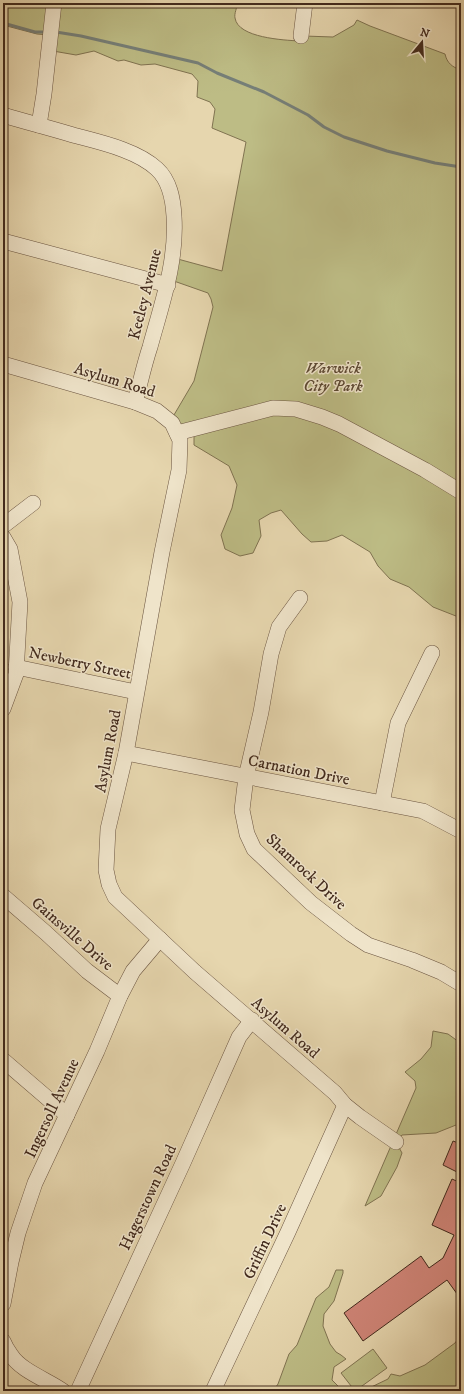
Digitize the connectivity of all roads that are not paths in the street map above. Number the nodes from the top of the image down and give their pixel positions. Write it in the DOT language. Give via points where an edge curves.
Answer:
graph roads {
  1 [pos="54,3"];
  2 [pos="305,3"];
  3 [pos="301,36"];
  4 [pos="3,115"];
  5 [pos="39,125"];
  6 [pos="3,241"];
  7 [pos="168,285"];
  8 [pos="3,364"];
  9 [pos="135,402"];
  10 [pos="177,433"];
  11 [pos="461,492"];
  12 [pos="33,503"];
  13 [pos="3,526"];
  14 [pos="3,537"];
  15 [pos="300,598"];
  16 [pos="432,653"];
  17 [pos="16,667"];
  18 [pos="136,692"];
  19 [pos="3,709"];
  20 [pos="126,754"];
  21 [pos="246,777"];
  22 [pos="382,803"];
  23 [pos="461,831"];
  24 [pos="3,896"];
  25 [pos="160,939"];
  26 [pos="461,984"];
  27 [pos="120,996"];
  28 [pos="252,1020"];
  29 [pos="3,1060"];
  30 [pos="345,1104"];
  31 [pos="67,1115"];
  32 [pos="396,1142"];
  33 [pos="3,1304"];
  34 [pos="3,1341"];
  35 [pos="63,1391"];
  36 [pos="78,1391"];
  37 [pos="213,1391"];
  1 -- 5 [label="street"];
  2 -- 3 [label="street"];
  4 -- 5 [label="street, Keeley Avenue"];
  5 -- 7 [label="street, Keeley Avenue" via="125,151 157,168 166,180 173,201 175,232"];
  6 -- 7 [label="street"];
  7 -- 9 [label="street, Keeley Avenue"];
  8 -- 9 [label="street, Asylum Road"];
  9 -- 10 [label="street, Asylum Road" via="157,411 172,422"];
  10 -- 11 [label="street" via="273,408 296,409 339,424"];
  10 -- 18 [label="street, Asylum Road" via="180,440 179,470"];
  12 -- 13 [label="street"];
  14 -- 17 [label="street" via="10,549 20,602"];
  15 -- 21 [label="street, Shamrock Drive" via="279,627 271,654"];
  16 -- 22 [label="street" via="398,723"];
  17 -- 18 [label="street, Newberry Street"];
  17 -- 19 [label="street" via="16,674"];
  18 -- 20 [label="street, Asylum Road"];
  20 -- 21 [label="street, Carnation Drive"];
  20 -- 25 [label="street, Asylum Road" via="108,829 106,870 115,897"];
  21 -- 22 [label="street, Carnation Drive"];
  21 -- 26 [label="street, Shamrock Drive" via="242,810 246,834 254,848 311,903 368,944 441,972"];
  22 -- 23 [label="street, Carnation Drive" via="423,811"];
  24 -- 27 [label="street, Gainsville Drive" via="87,971"];
  25 -- 27 [label="street, Ingersoll Avenue" via="134,971"];
  25 -- 28 [label="street, Asylum Road"];
  27 -- 31 [label="street, Ingersoll Avenue"];
  28 -- 30 [label="street, Asylum Road"];
  28 -- 36 [label="street, Hagerstown Road" via="239,1037"];
  29 -- 31 [label="street"];
  30 -- 32 [label="street, Asylum Road"];
  30 -- 37 [label="street, Griffin Drive"];
  31 -- 33 [label="street, Ingersoll Avenue" via="25,1210"];
  34 -- 35 [label="street" via="17,1363"];
}
